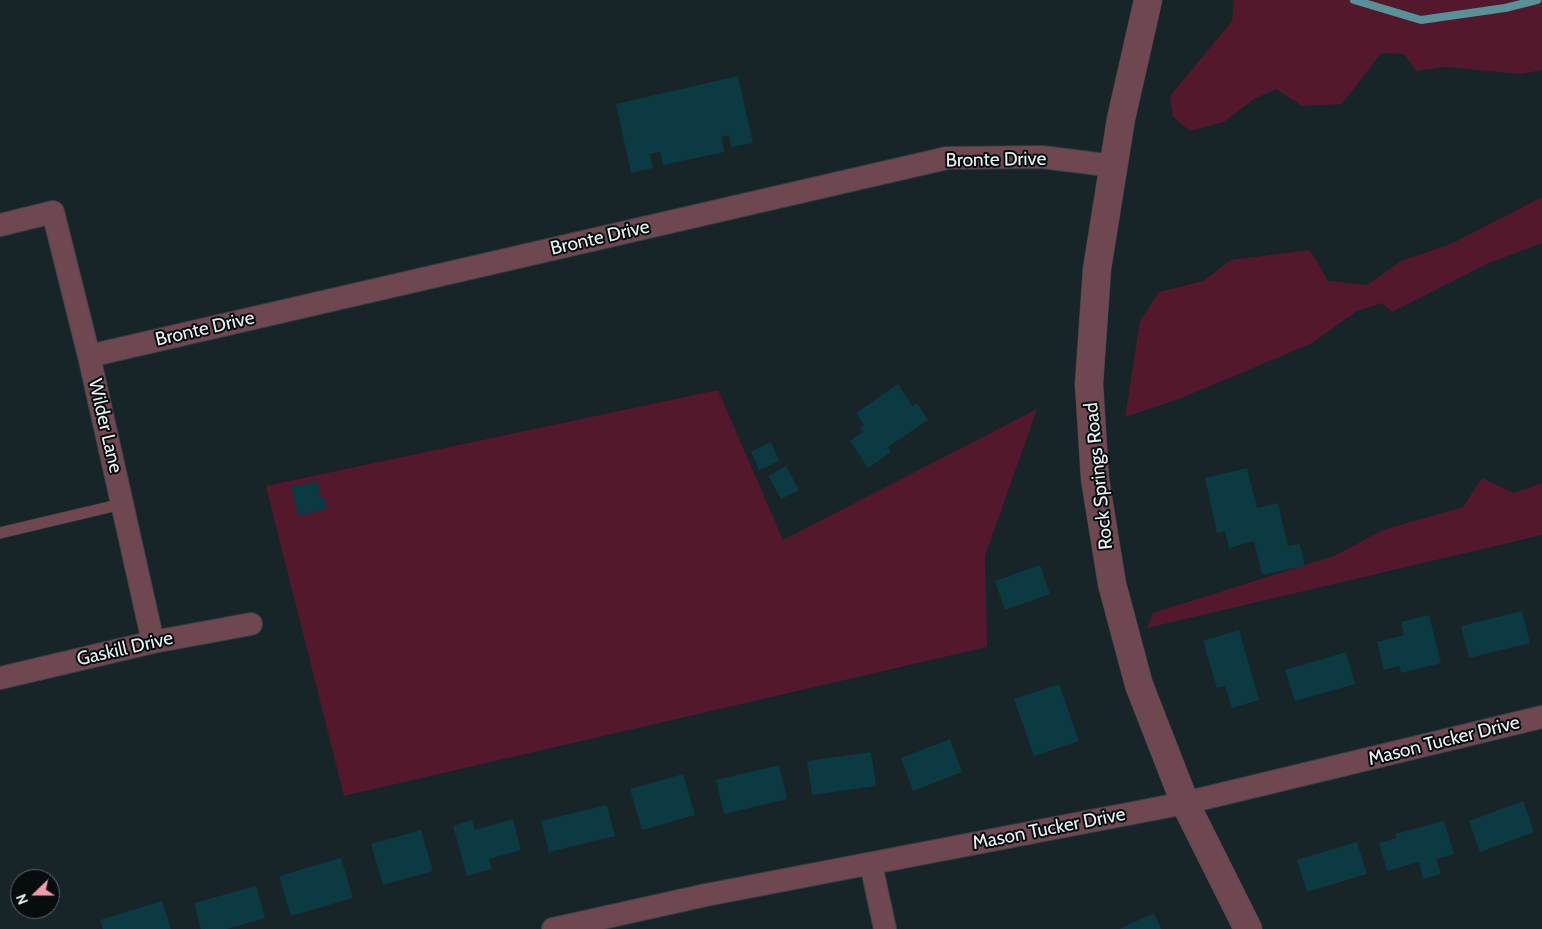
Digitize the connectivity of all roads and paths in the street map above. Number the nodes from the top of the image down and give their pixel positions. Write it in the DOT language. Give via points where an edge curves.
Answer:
graph roads {
  1 [pos="1148,0"];
  2 [pos="1114,166"];
  3 [pos="0,225"];
  4 [pos="89,356"];
  5 [pos="122,504"];
  6 [pos="0,533"];
  7 [pos="251,624"];
  8 [pos="153,642"];
  9 [pos="0,678"];
  10 [pos="1542,717"];
  11 [pos="1185,803"];
  12 [pos="871,864"];
  13 [pos="554,929"];
  14 [pos="885,929"];
  15 [pos="1248,929"];
  1 -- 2 [label="street, Rock Springs Road" via="1121,119"];
  2 -- 4 [label="street, Bronte Drive" via="1042,157 947,158"];
  2 -- 11 [label="street, Rock Springs Road" via="1092,309 1089,384 1095,479 1112,584 1139,686"];
  3 -- 4 [label="street, Wilder Lane" via="53,212"];
  4 -- 5 [label="street, Wilder Lane"];
  5 -- 6 [label="lane"];
  5 -- 8 [label="street, Wilder Lane"];
  7 -- 8 [label="street, Gaskill Drive"];
  8 -- 9 [label="street, Gaskill Drive"];
  10 -- 11 [label="street, Mason Tucker Drive"];
  11 -- 12 [label="street, Mason Tucker Drive"];
  11 -- 15 [label="street, Rock Springs Road"];
  12 -- 13 [label="street, Mason Tucker Drive" via="706,895"];
  12 -- 14 [label="street"];
}
